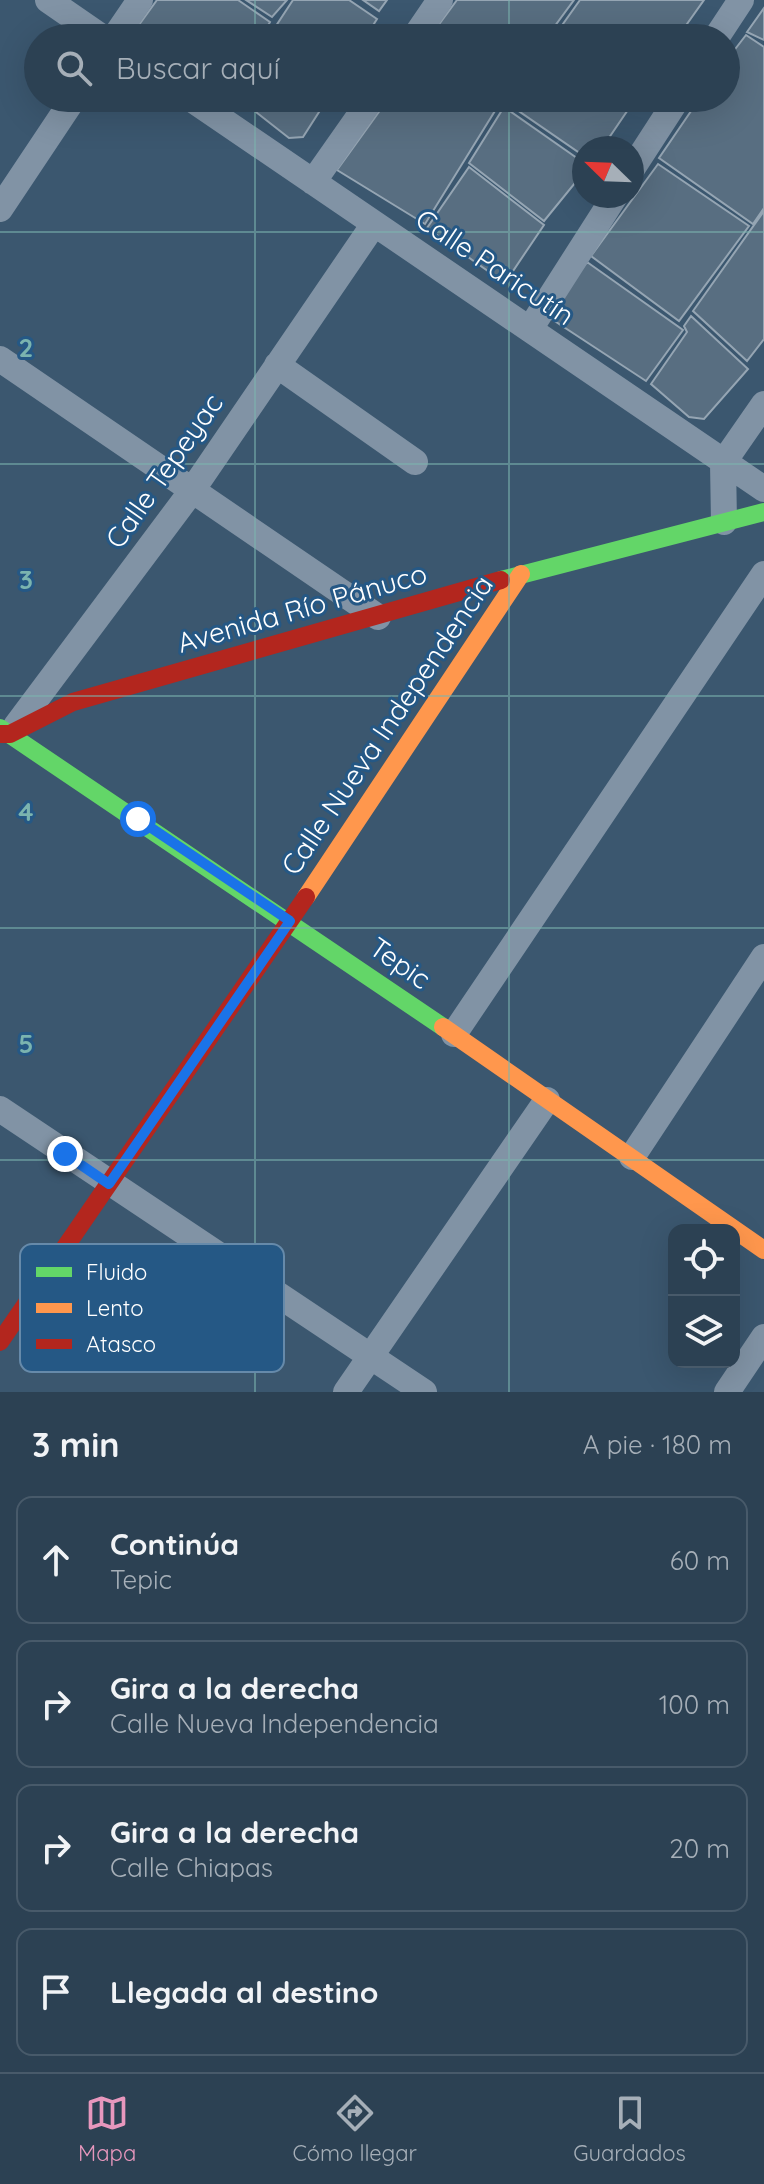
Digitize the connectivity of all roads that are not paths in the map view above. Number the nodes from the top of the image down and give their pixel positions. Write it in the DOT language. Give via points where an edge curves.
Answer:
graph roads {
  1 [pos="48,0"];
  2 [pos="140,0"];
  3 [pos="440,0"];
  4 [pos="741,0"];
  5 [pos="83,24"];
  6 [pos="124,24"];
  7 [pos="424,24"];
  8 [pos="725,24"];
  9 [pos="65,112"];
  10 [pos="210,112"];
  11 [pos="362,112"];
  12 [pos="669,112"];
  13 [pos="644,150"];
  14 [pos="313,182"];
  15 [pos="607,208"];
  16 [pos="0,209"];
  17 [pos="374,224"];
  18 [pos="530,329"];
  19 [pos="0,359"];
  20 [pos="277,365"];
  21 [pos="764,404"];
  22 [pos="415,462"];
  23 [pos="723,463"];
  24 [pos="764,489"];
  25 [pos="191,492"];
  26 [pos="764,512"];
  27 [pos="724,522"];
  28 [pos="521,574"];
  29 [pos="764,574"];
  30 [pos="378,617"];
  31 [pos="3,736"];
  32 [pos="290,921"];
  33 [pos="764,957"];
  34 [pos="454,1034"];
  35 [pos="547,1100"];
  36 [pos="0,1109"];
  37 [pos="632,1157"];
  38 [pos="109,1184"];
  39 [pos="68,1244"];
  40 [pos="200,1244"];
  41 [pos="764,1250"];
  42 [pos="284,1299"];
  43 [pos="20,1313"];
  44 [pos="764,1337"];
  45 [pos="0,1342"];
  46 [pos="370,1356"];
  47 [pos="346,1392"];
  48 [pos="424,1392"];
  49 [pos="727,1392"];
  1 -- 5 [label="street"];
  2 -- 6 [label="street"];
  3 -- 7 [label="street"];
  4 -- 8 [label="street"];
  9 -- 16 [label="street"];
  10 -- 14 [label="street, Calle Paricutín"];
  11 -- 14 [label="street"];
  12 -- 13 [label="street"];
  14 -- 17 [label="street, Calle Paricutín"];
  15 -- 18 [label="street"];
  17 -- 18 [label="street, Calle Paricutín"];
  17 -- 20 [label="street, Calle Tepeyac"];
  18 -- 23 [label="street, Calle Paricutín"];
  19 -- 25 [label="street"];
  20 -- 22 [label="street"];
  20 -- 25 [label="street, Calle Tepeyac"];
  21 -- 23 [label="street"];
  23 -- 24 [label="street, Calle Paricutín"];
  23 -- 27 [label="street"];
  25 -- 30 [label="street"];
  25 -- 31 [label="street, Calle Tepeyac"];
  26 -- 27 [label="street, Avenida Río Pánuco"];
  27 -- 28 [label="street, Avenida Río Pánuco"];
  28 -- 30 [label="street, Avenida Río Pánuco"];
  28 -- 32 [label="street, Calle Nueva Independencia"];
  29 -- 34 [label="street"];
  30 -- 31 [label="street, Avenida Río Pánuco" via="73,702"];
  31 -- 32 [label="street, Tepic"];
  32 -- 34 [label="street, Tepic"];
  32 -- 38 [label="street, Calle Nueva Independencia"];
  33 -- 37 [label="street"];
  34 -- 35 [label="street, Tepic"];
  35 -- 37 [label="street, Tepic"];
  35 -- 46 [label="street"];
  36 -- 38 [label="street"];
  37 -- 41 [label="street, Tepic"];
  38 -- 39 [label="street, Calle Nueva Independencia"];
  38 -- 40 [label="street"];
  42 -- 46 [label="street"];
  43 -- 45 [label="street, Calle Nueva Independencia"];
  44 -- 49 [label="street"];
  46 -- 47 [label="street"];
  46 -- 48 [label="street"];
}
